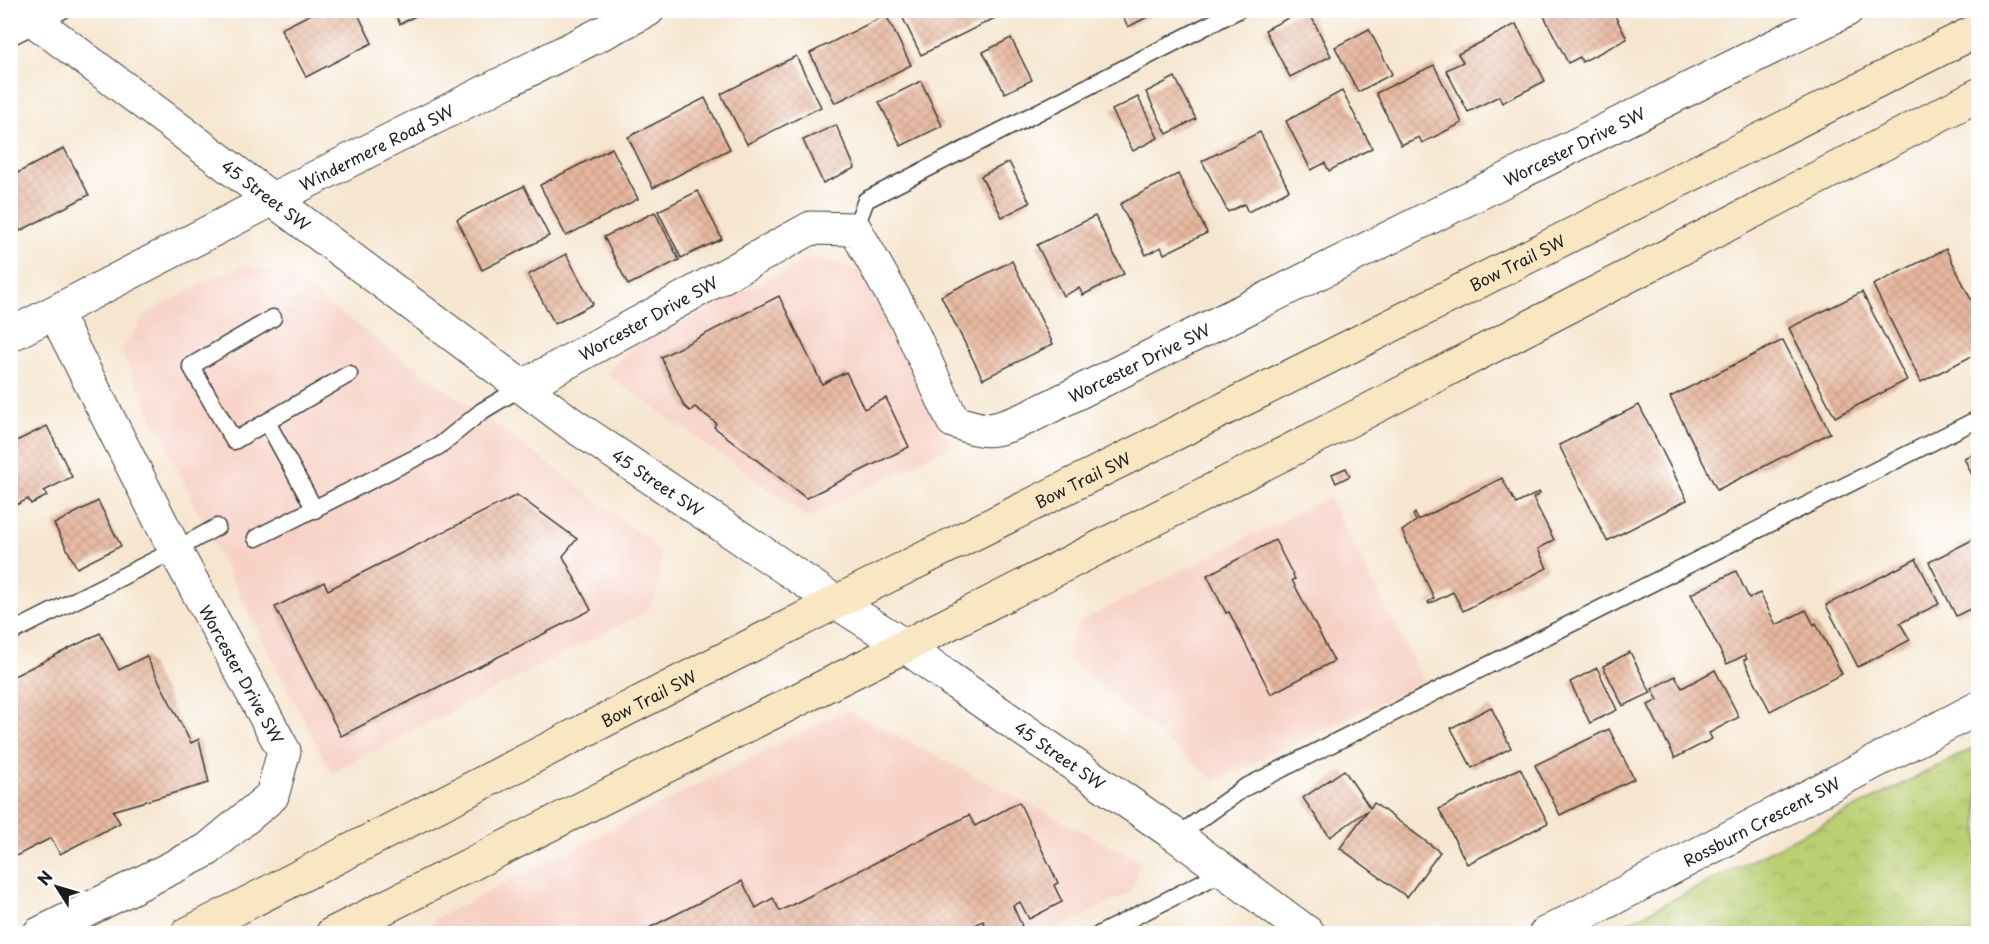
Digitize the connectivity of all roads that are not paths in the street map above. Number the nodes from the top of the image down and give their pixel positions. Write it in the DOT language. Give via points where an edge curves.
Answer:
graph roads {
  1 [pos="648,10"];
  2 [pos="1238,10"];
  3 [pos="1847,10"];
  4 [pos="33,21"];
  5 [pos="1978,30"];
  6 [pos="1978,95"];
  7 [pos="272,200"];
  8 [pos="855,229"];
  9 [pos="55,313"];
  10 [pos="273,318"];
  11 [pos="10,335"];
  12 [pos="349,374"];
  13 [pos="522,387"];
  14 [pos="1978,419"];
  15 [pos="267,422"];
  16 [pos="315,510"];
  17 [pos="217,527"];
  18 [pos="256,538"];
  19 [pos="175,550"];
  20 [pos="836,602"];
  21 [pos="10,633"];
  22 [pos="905,646"];
  23 [pos="1978,708"];
  24 [pos="1177,836"];
  25 [pos="1225,871"];
  26 [pos="341,931"];
  27 [pos="39,933"];
  28 [pos="187,933"];
  29 [pos="1100,933"];
  30 [pos="1309,933"];
  31 [pos="1545,933"];
  1 -- 7 [label="street, Windermere Road SW"];
  2 -- 8 [label="lane" via="866,200"];
  3 -- 8 [label="street, Worcester Drive SW" via="999,430 976,429 953,421 907,321"];
  4 -- 7 [label="street, 45 Street SW"];
  5 -- 20 [label="main road, Bow Trail SW"];
  6 -- 22 [label="main road"];
  7 -- 9 [label="street, Windermere Road SW"];
  7 -- 13 [label="street, 45 Street SW"];
  8 -- 13 [label="street, Worcester Drive SW" via="811,228"];
  9 -- 11 [label="street, Windermere Road SW"];
  9 -- 19 [label="street, Worcester Drive SW"];
  10 -- 15 [label="lane" via="191,366 234,441"];
  12 -- 15 [label="lane"];
  13 -- 16 [label="lane" via="482,411 439,446"];
  13 -- 20 [label="street, 45 Street SW"];
  14 -- 24 [label="lane" via="1244,788"];
  15 -- 16 [label="lane"];
  16 -- 18 [label="lane"];
  17 -- 19 [label="lane"];
  19 -- 21 [label="lane"];
  19 -- 27 [label="street, Worcester Drive SW" via="284,751 272,796 207,850"];
  20 -- 22 [label="street, 45 Street SW"];
  20 -- 28 [label="main road, Bow Trail SW"];
  22 -- 24 [label="street, 45 Street SW"];
  22 -- 26 [label="main road"];
  23 -- 31 [label="street, Rossburn Crescent SW"];
  24 -- 25 [label="street, 45 Street SW"];
  25 -- 29 [label="lane"];
  25 -- 30 [label="street, 45 Street SW"];
}
